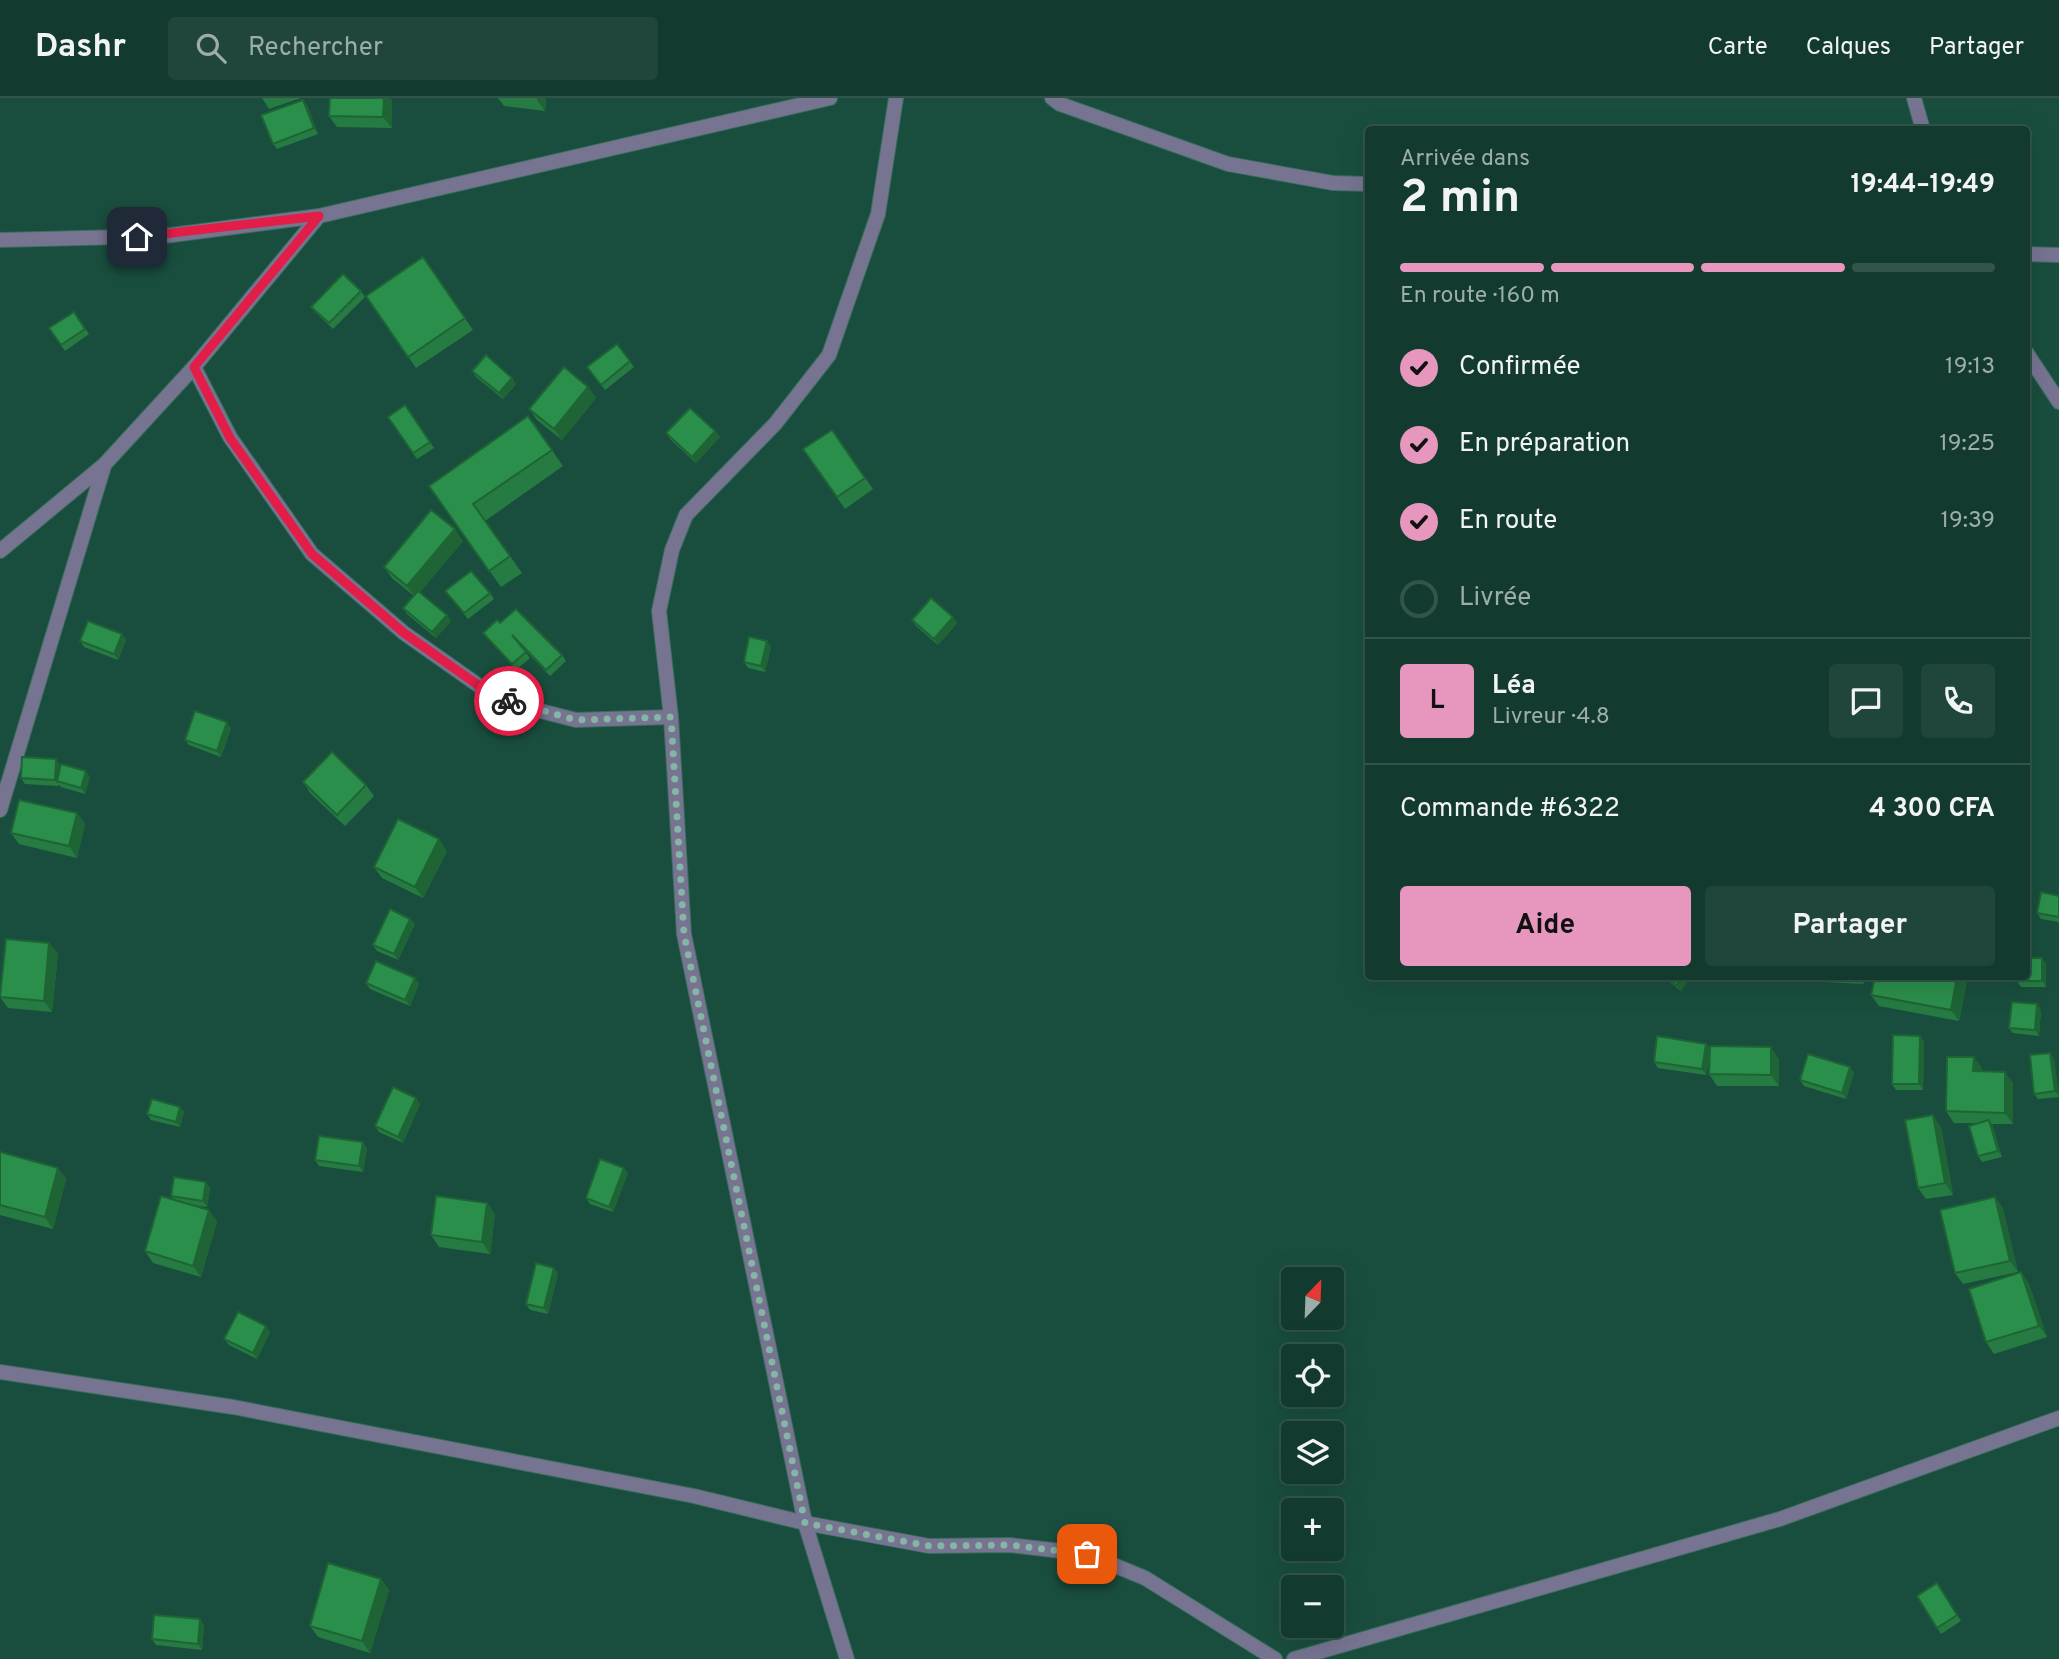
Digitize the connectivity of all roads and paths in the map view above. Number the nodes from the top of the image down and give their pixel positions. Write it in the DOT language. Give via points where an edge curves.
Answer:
graph roads {
  1 [pos="830,98"];
  2 [pos="896,98"];
  3 [pos="1052,98"];
  4 [pos="1914,98"];
  5 [pos="1922,126"];
  6 [pos="1365,184"];
  7 [pos="319,216"];
  8 [pos="0,240"];
  9 [pos="2030,254"];
  10 [pos="2059,254"];
  11 [pos="2030,358"];
  12 [pos="194,367"];
  13 [pos="2059,402"];
  14 [pos="104,465"];
  15 [pos="0,551"];
  16 [pos="671,717"];
  17 [pos="0,810"];
  18 [pos="0,1372"];
  19 [pos="2059,1418"];
  20 [pos="805,1523"];
  21 [pos="847,1659"];
  22 [pos="1275,1659"];
  23 [pos="1294,1659"];
  1 -- 7 [label="street"];
  2 -- 16 [label="street" via="878,214 829,355 775,424 687,515 672,550 659,611"];
  3 -- 6 [label="street" via="1228,164 1333,183"];
  4 -- 5 [label="street"];
  7 -- 8 [label="street" via="164,236"];
  7 -- 12 [label="street"];
  9 -- 10 [label="street"];
  11 -- 13 [label="street"];
  12 -- 14 [label="street"];
  12 -- 16 [label="street" via="230,438 312,554 404,633 485,690 529,708 576,720"];
  14 -- 15 [label="street"];
  14 -- 17 [label="street"];
  16 -- 20 [label="street" via="684,934"];
  18 -- 20 [label="street" via="233,1407 694,1496"];
  19 -- 23 [label="street" via="1780,1520"];
  20 -- 21 [label="street"];
  20 -- 22 [label="street" via="929,1546 1010,1545 1087,1554 1145,1578"];
}
